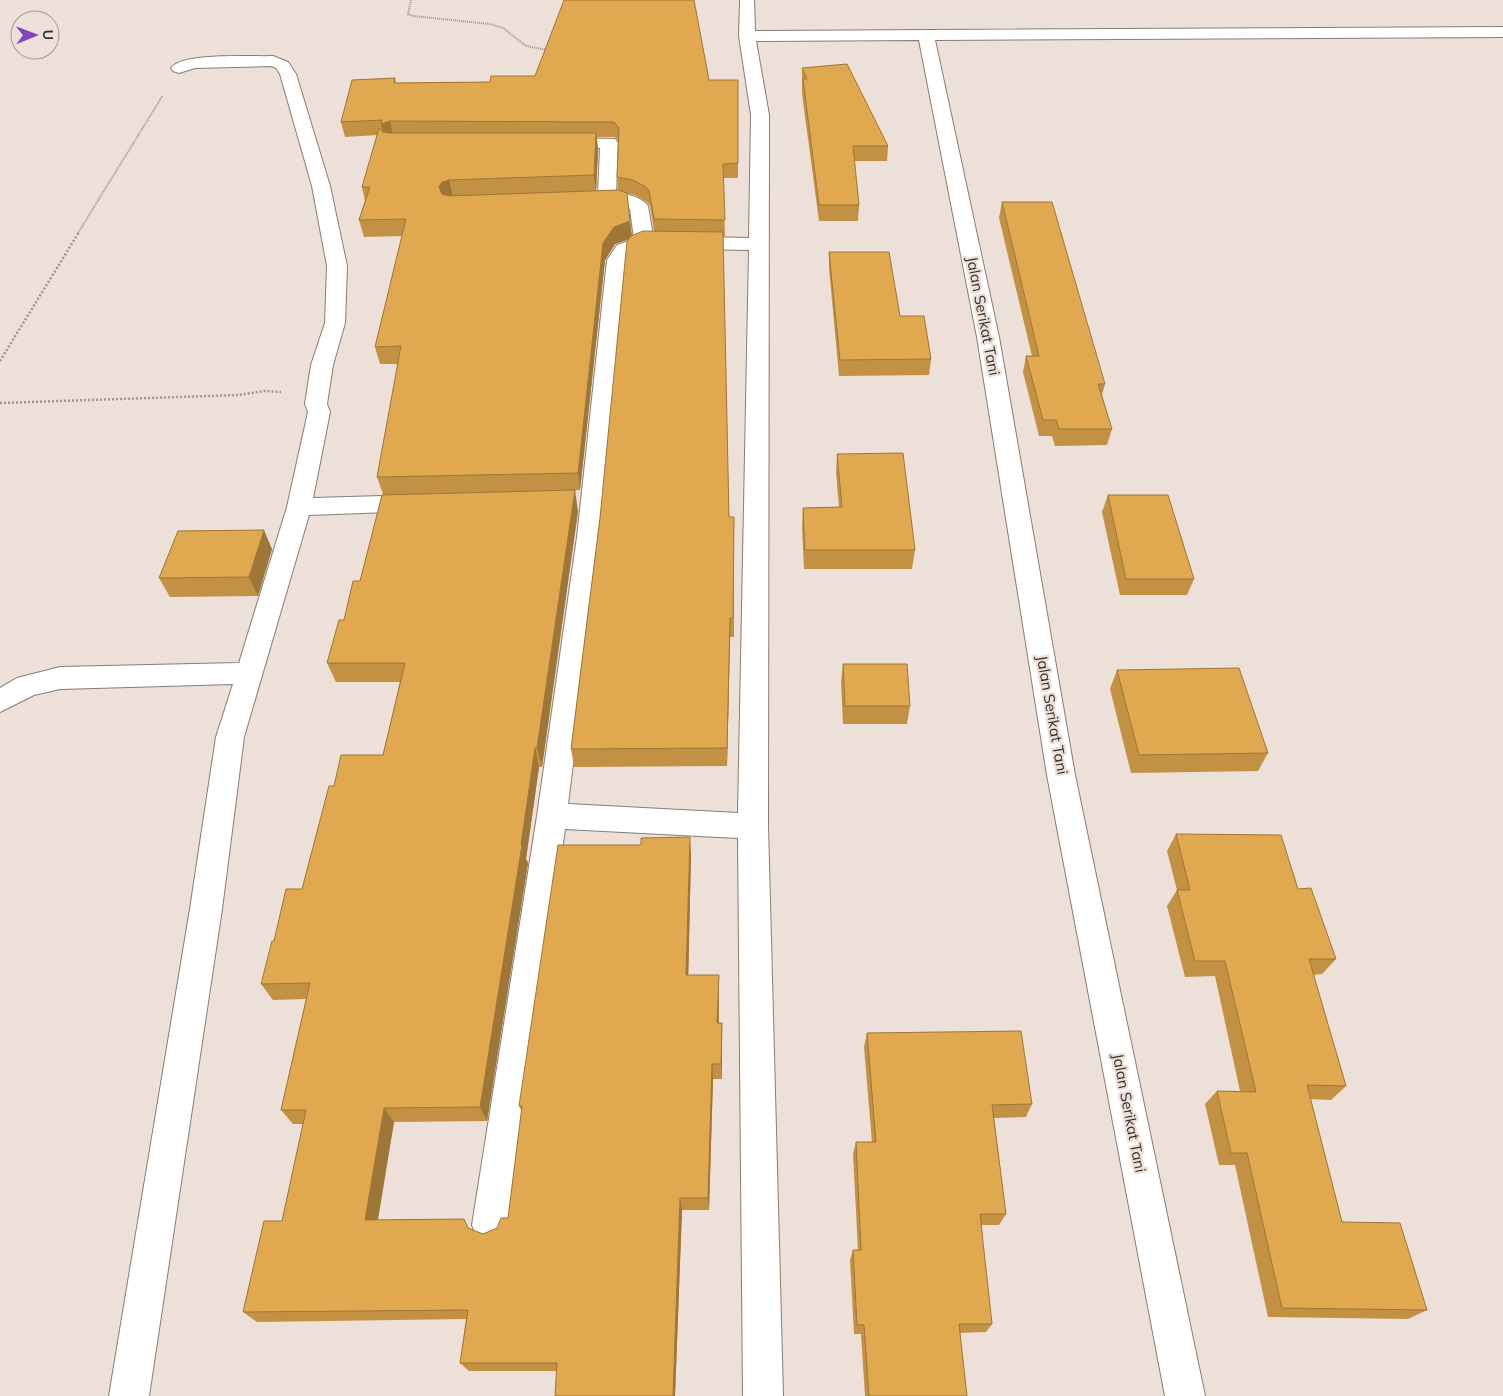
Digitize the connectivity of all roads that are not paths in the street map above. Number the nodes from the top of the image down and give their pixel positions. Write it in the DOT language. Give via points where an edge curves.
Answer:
graph roads {
  1 [pos="746,0"];
  2 [pos="1503,32"];
  3 [pos="926,34"];
  4 [pos="754,36"];
  5 [pos="179,68"];
  6 [pos="540,143"];
  7 [pos="607,199"];
  8 [pos="575,200"];
  9 [pos="644,242"];
  10 [pos="759,244"];
  11 [pos="436,503"];
  12 [pos="299,507"];
  13 [pos="250,673"];
  14 [pos="0,701"];
  15 [pos="552,816"];
  16 [pos="753,826"];
  17 [pos="490,1225"];
  18 [pos="129,1396"];
  19 [pos="762,1396"];
  20 [pos="1185,1396"];
  1 -- 4 [label="street"];
  2 -- 3 [label="street"];
  3 -- 4 [label="street"];
  3 -- 20 [label="street, Jalan Serikat Tani" via="988,337 1061,775"];
  4 -- 10 [label="street" via="760,115"];
  5 -- 12 [label="street" via="199,63 273,61 282,65 288,74 321,186 337,266 335,323 322,365 316,404 319,412"];
  6 -- 7 [label="street" via="609,143"];
  7 -- 8 [label="street"];
  7 -- 9 [label="street" via="638,206"];
  9 -- 10 [label="street"];
  9 -- 15 [label="street" via="629,245 620,252 617,260 583,500"];
  10 -- 16 [label="street"];
  11 -- 12 [label="street"];
  12 -- 13 [label="street"];
  13 -- 14 [label="street" via="60,678 27,686"];
  13 -- 18 [label="street" via="230,737"];
  15 -- 16 [label="street"];
  15 -- 17 [label="street"];
  16 -- 19 [label="street"];
}
